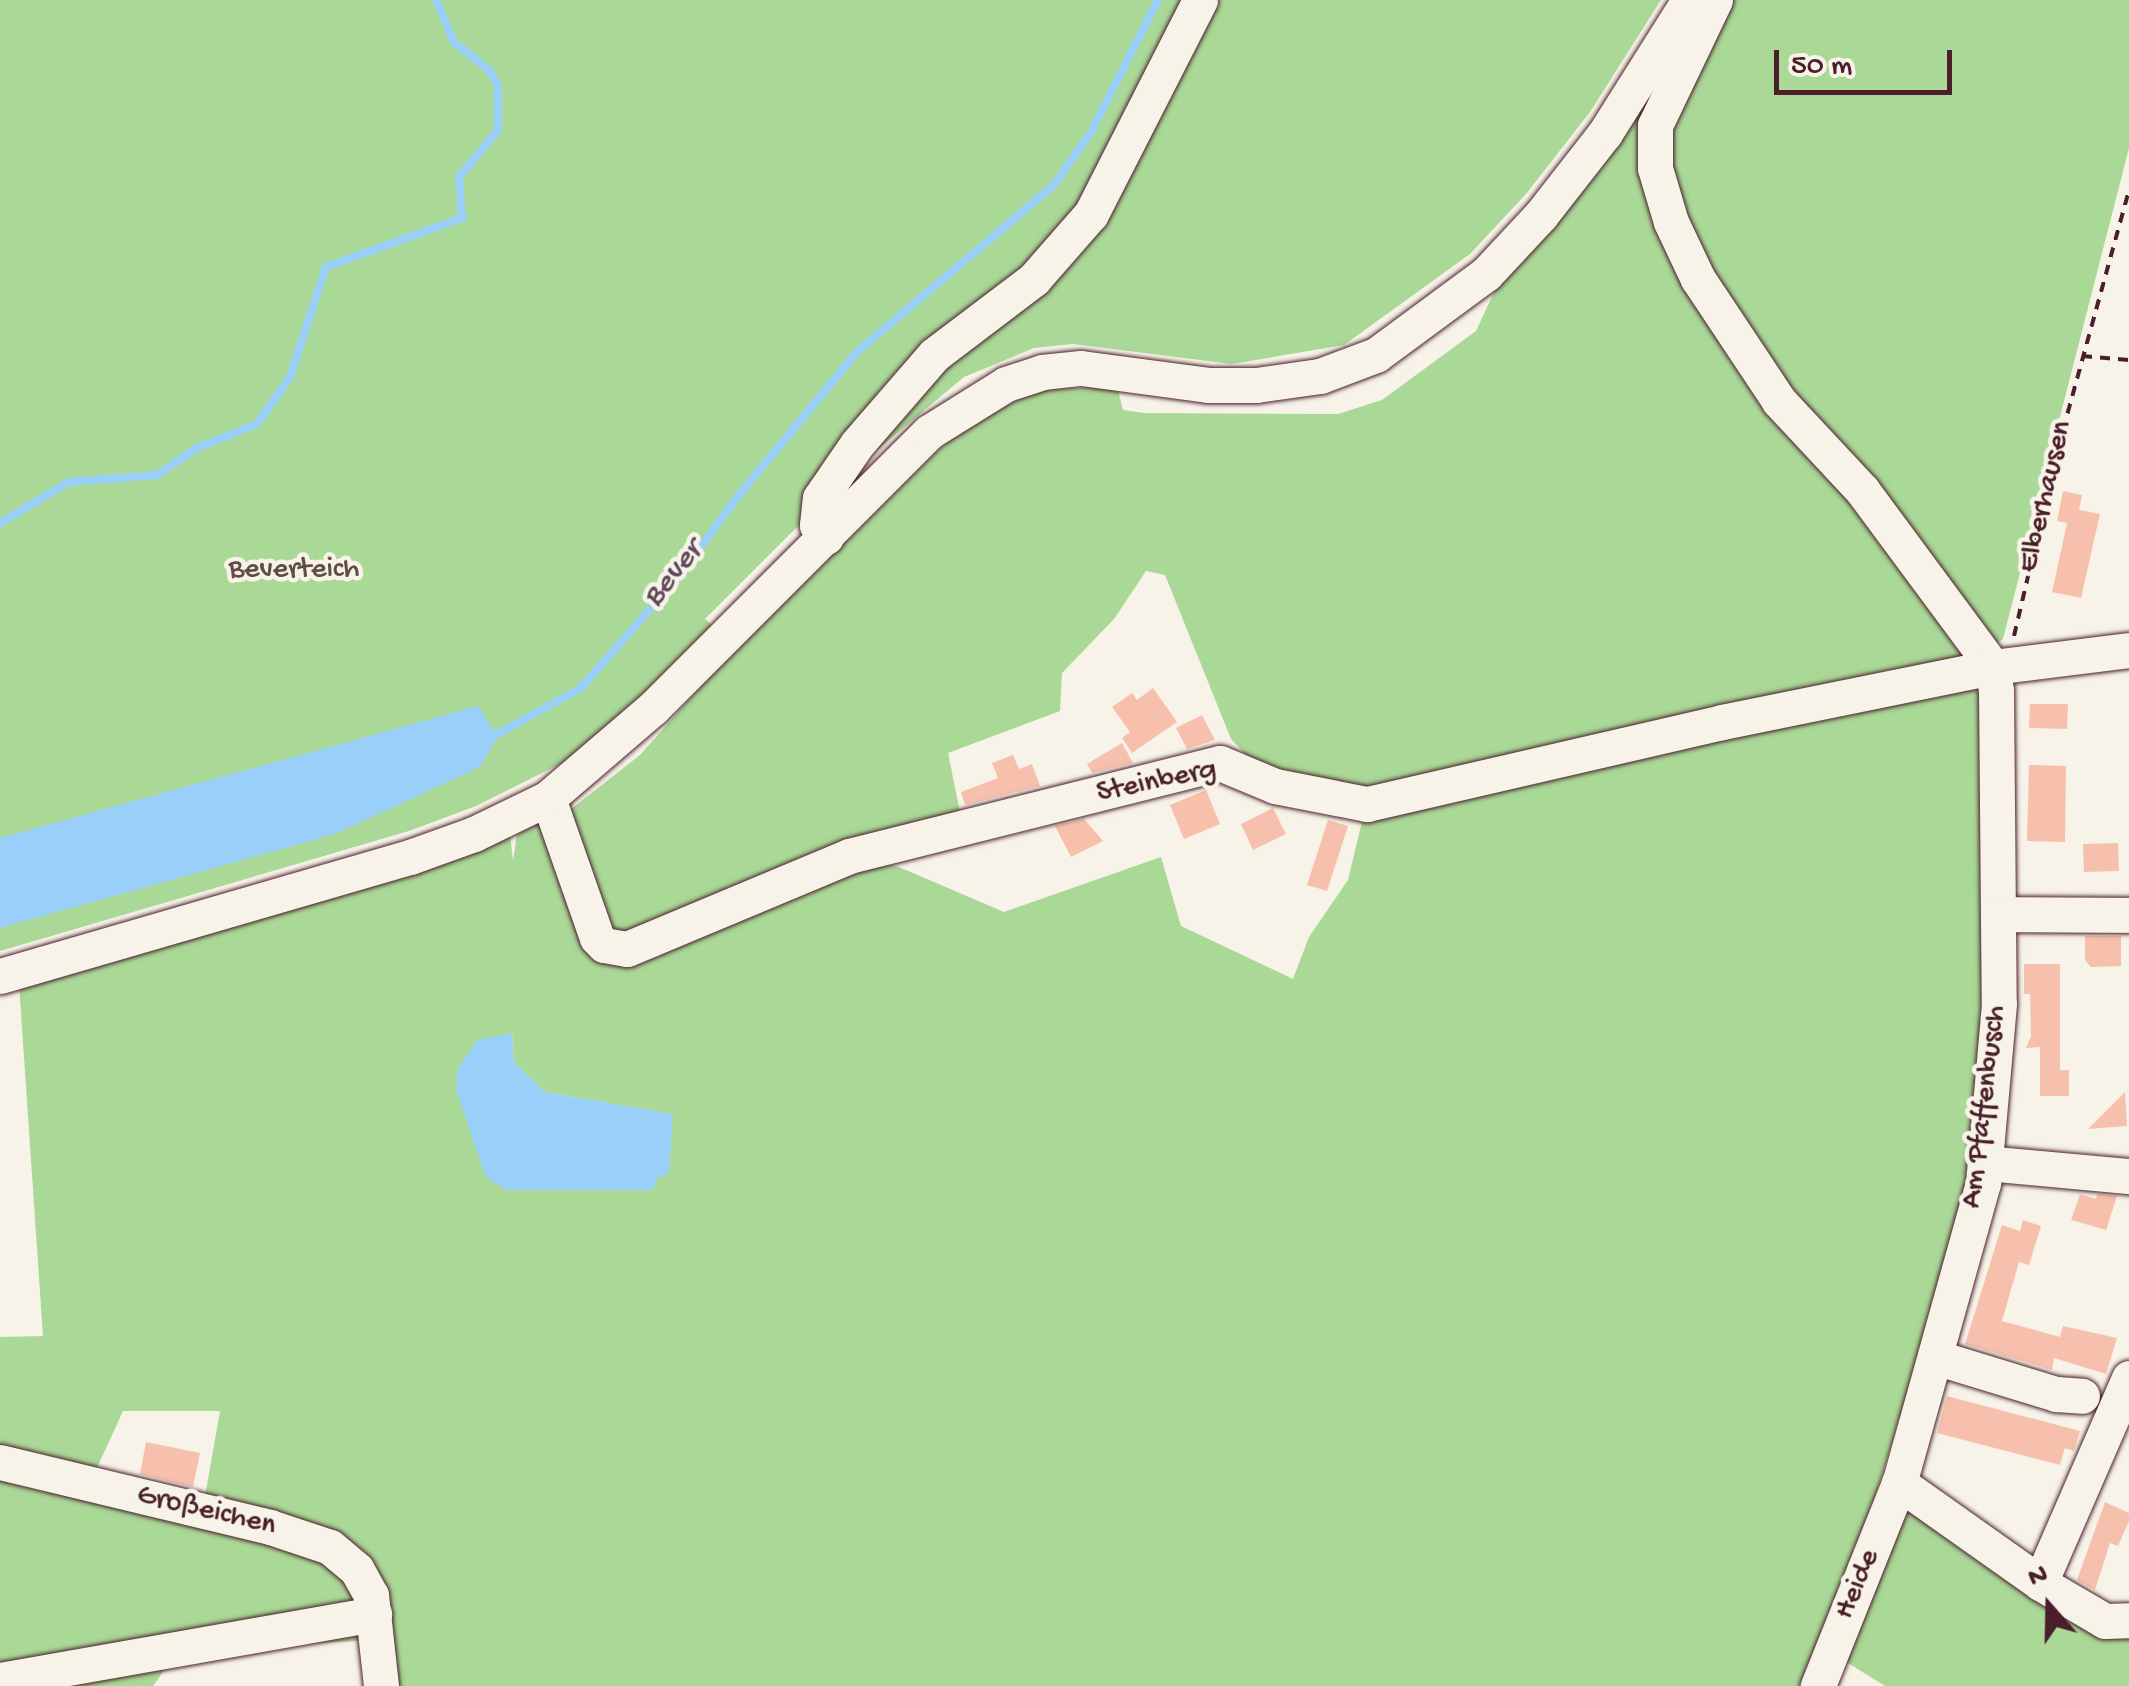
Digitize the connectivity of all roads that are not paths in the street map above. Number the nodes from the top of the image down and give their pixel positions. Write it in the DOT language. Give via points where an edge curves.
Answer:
graph roads {
  1 [pos="1200,0"];
  2 [pos="1689,0"];
  3 [pos="1715,0"];
  4 [pos="826,536"];
  5 [pos="2129,650"];
  6 [pos="1993,667"];
  7 [pos="548,798"];
  8 [pos="1998,914"];
  9 [pos="2129,914"];
  10 [pos="8,973"];
  11 [pos="1985,1163"];
  12 [pos="2129,1176"];
  13 [pos="1936,1357"];
  14 [pos="2129,1378"];
  15 [pos="2082,1396"];
  16 [pos="0,1462"];
  17 [pos="1899,1483"];
  18 [pos="2040,1583"];
  19 [pos="374,1614"];
  20 [pos="2129,1620"];
  21 [pos="0,1680"];
  22 [pos="381,1686"];
  23 [pos="1818,1686"];
  1 -- 4 [label="street" via="1091,214 1034,279 934,354 857,444 820,498 817,525"];
  2 -- 4 [label="street" via="1605,133 1541,215 1486,274 1376,355 1320,376 1256,386 1081,368 1025,377 929,432"];
  3 -- 6 [label="street" via="1655,125 1655,168 1671,222 1698,279 1779,401 1862,490"];
  4 -- 7 [label="street" via="624,736"];
  5 -- 6 [label="street"];
  6 -- 7 [label="street, Steinberg" via="1367,804 1276,786 1220,763 849,856 626,949 597,938"];
  6 -- 8 [label="street, Am Pfaffenbusch"];
  7 -- 10 [label="street" via="410,857"];
  8 -- 9 [label="street"];
  8 -- 11 [label="street, Am Pfaffenbusch" via="1999,1004"];
  11 -- 12 [label="street"];
  11 -- 13 [label="street, Am Pfaffenbusch"];
  13 -- 15 [label="street"];
  13 -- 17 [label="street, Am Pfaffenbusch"];
  14 -- 18 [label="street"];
  16 -- 19 [label="street, Großeichen" via="312,1539 357,1570"];
  17 -- 18 [label="street"];
  17 -- 23 [label="street, Heide"];
  18 -- 20 [label="street" via="2105,1620"];
  19 -- 21 [label="street"];
  19 -- 22 [label="street, Großeichen"];
}
